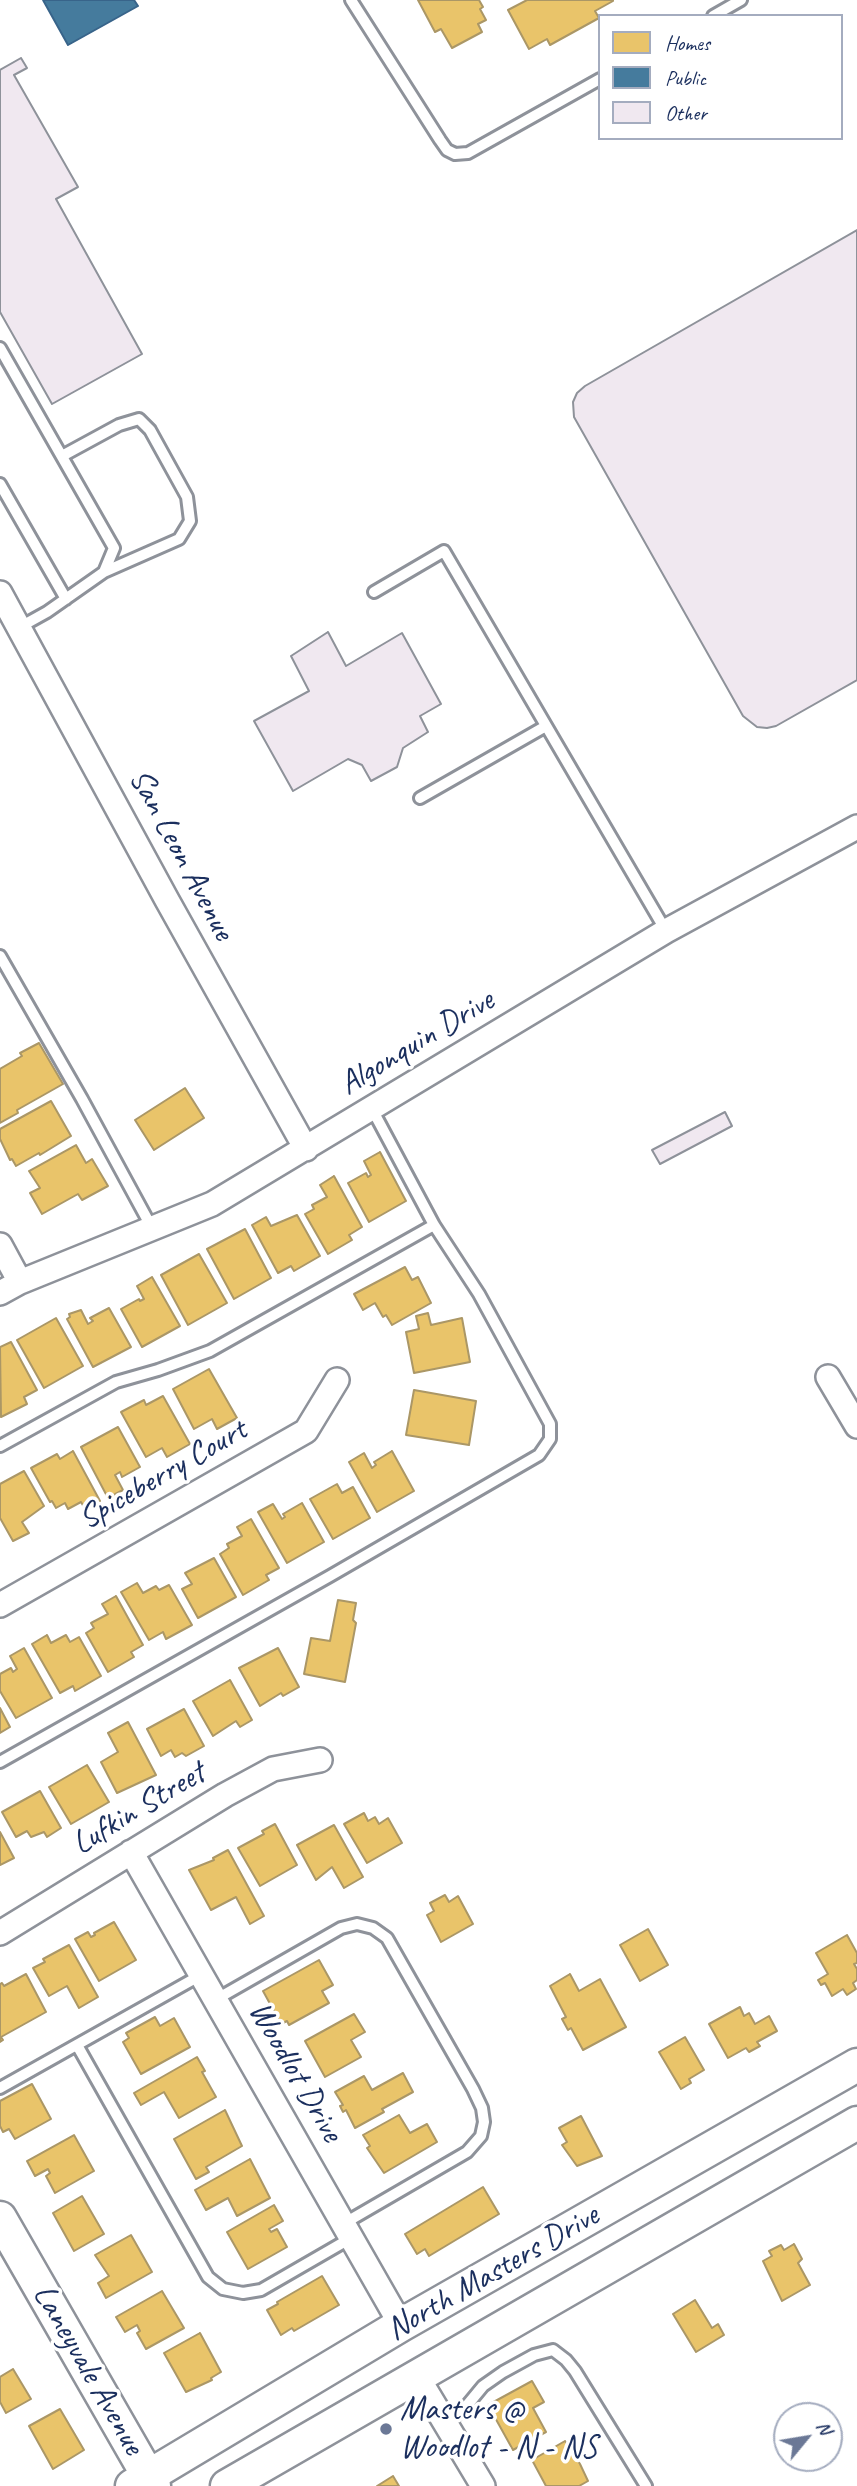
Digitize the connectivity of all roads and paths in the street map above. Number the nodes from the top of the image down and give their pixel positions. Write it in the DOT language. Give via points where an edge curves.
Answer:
graph roads {
  1 [pos="351,0"];
  2 [pos="741,0"];
  3 [pos="716,14"];
  4 [pos="598,80"];
  5 [pos="0,348"];
  6 [pos="62,456"];
  7 [pos="0,484"];
  8 [pos="104,572"];
  9 [pos="374,592"];
  10 [pos="0,593"];
  11 [pos="66,599"];
  12 [pos="20,626"];
  13 [pos="546,726"];
  14 [pos="420,798"];
  15 [pos="857,827"];
  16 [pos="666,931"];
  17 [pos="0,956"];
  18 [pos="372,1110"];
  19 [pos="306,1149"];
  20 [pos="434,1225"];
  21 [pos="152,1228"];
  22 [pos="0,1245"];
  23 [pos="20,1282"];
  24 [pos="0,1293"];
  25 [pos="828,1377"];
  26 [pos="337,1380"];
  27 [pos="857,1426"];
  28 [pos="0,1446"];
  29 [pos="0,1605"];
  30 [pos="320,1760"];
  31 [pos="0,1762"];
  32 [pos="131,1852"];
  33 [pos="0,1933"];
  34 [pos="201,1975"];
  35 [pos="215,2000"];
  36 [pos="77,2045"];
  37 [pos="857,2065"];
  38 [pos="0,2088"];
  39 [pos="857,2123"];
  40 [pos="732,2136"];
  41 [pos="760,2179"];
  42 [pos="0,2218"];
  43 [pos="347,2231"];
  44 [pos="401,2325"];
  45 [pos="416,2376"];
  46 [pos="445,2424"];
  47 [pos="145,2483"];
  48 [pos="227,2486"];
  49 [pos="483,2486"];
  50 [pos="646,2486"];
  1 -- 4 [label="lane" via="440,140 455,154 468,153"];
  2 -- 3 [label="lane"];
  5 -- 6 [label="lane"];
  6 -- 8 [label="lane" via="114,548"];
  6 -- 8 [label="lane" via="139,419 150,430 187,497 190,522 179,539"];
  7 -- 11 [label="lane"];
  8 -- 11 [label="lane"];
  9 -- 13 [label="lane" via="444,551"];
  10 -- 12 [label="street, San Leon Avenue"];
  11 -- 12 [label="lane"];
  12 -- 19 [label="street, San Leon Avenue"];
  13 -- 14 [label="lane"];
  13 -- 16 [label="lane"];
  15 -- 16 [label="street, Algonquin Drive"];
  16 -- 18 [label="street, Algonquin Drive"];
  17 -- 21 [label="lane"];
  18 -- 19 [label="street, Algonquin Drive"];
  18 -- 20 [label="lane"];
  19 -- 21 [label="street, Algonquin Drive" via="212,1204"];
  20 -- 28 [label="lane" via="210,1351 116,1382"];
  20 -- 31 [label="lane" via="479,1294 550,1424 550,1439 539,1455"];
  21 -- 23 [label="street, Algonquin Drive"];
  22 -- 23 [label="street"];
  23 -- 24 [label="street, Algonquin Drive"];
  25 -- 27 [label="street"];
  26 -- 29 [label="street, Spiceberry Court" via="306,1431"];
  30 -- 32 [label="street, Lufkin Street" via="273,1769"];
  32 -- 33 [label="street, Lufkin Street"];
  32 -- 34 [label="street, Woodlot Drive"];
  34 -- 35 [label="street, Woodlot Drive"];
  34 -- 36 [label="lane"];
  35 -- 43 [label="street, Woodlot Drive"];
  35 -- 43 [label="lane" via="341,1928 357,1924 387,1938 482,2108 484,2122 481,2136 467,2151"];
  36 -- 38 [label="lane"];
  36 -- 43 [label="lane" via="208,2277 223,2289 261,2290"];
  37 -- 40 [label="main road, North Masters Drive"];
  39 -- 41 [label="main road, North Masters Drive"];
  40 -- 41 [label="main road"];
  40 -- 44 [label="main road, North Masters Drive"];
  41 -- 45 [label="main road, North Masters Drive"];
  42 -- 47 [label="main road, Laneyvale Avenue"];
  43 -- 44 [label="street, Woodlot Drive"];
  44 -- 47 [label="main road, North Masters Drive"];
  45 -- 46 [label="street"];
  45 -- 48 [label="main road, North Masters Drive"];
  46 -- 49 [label="street"];
  46 -- 50 [label="lane" via="503,2372 553,2350 575,2371"];
}
